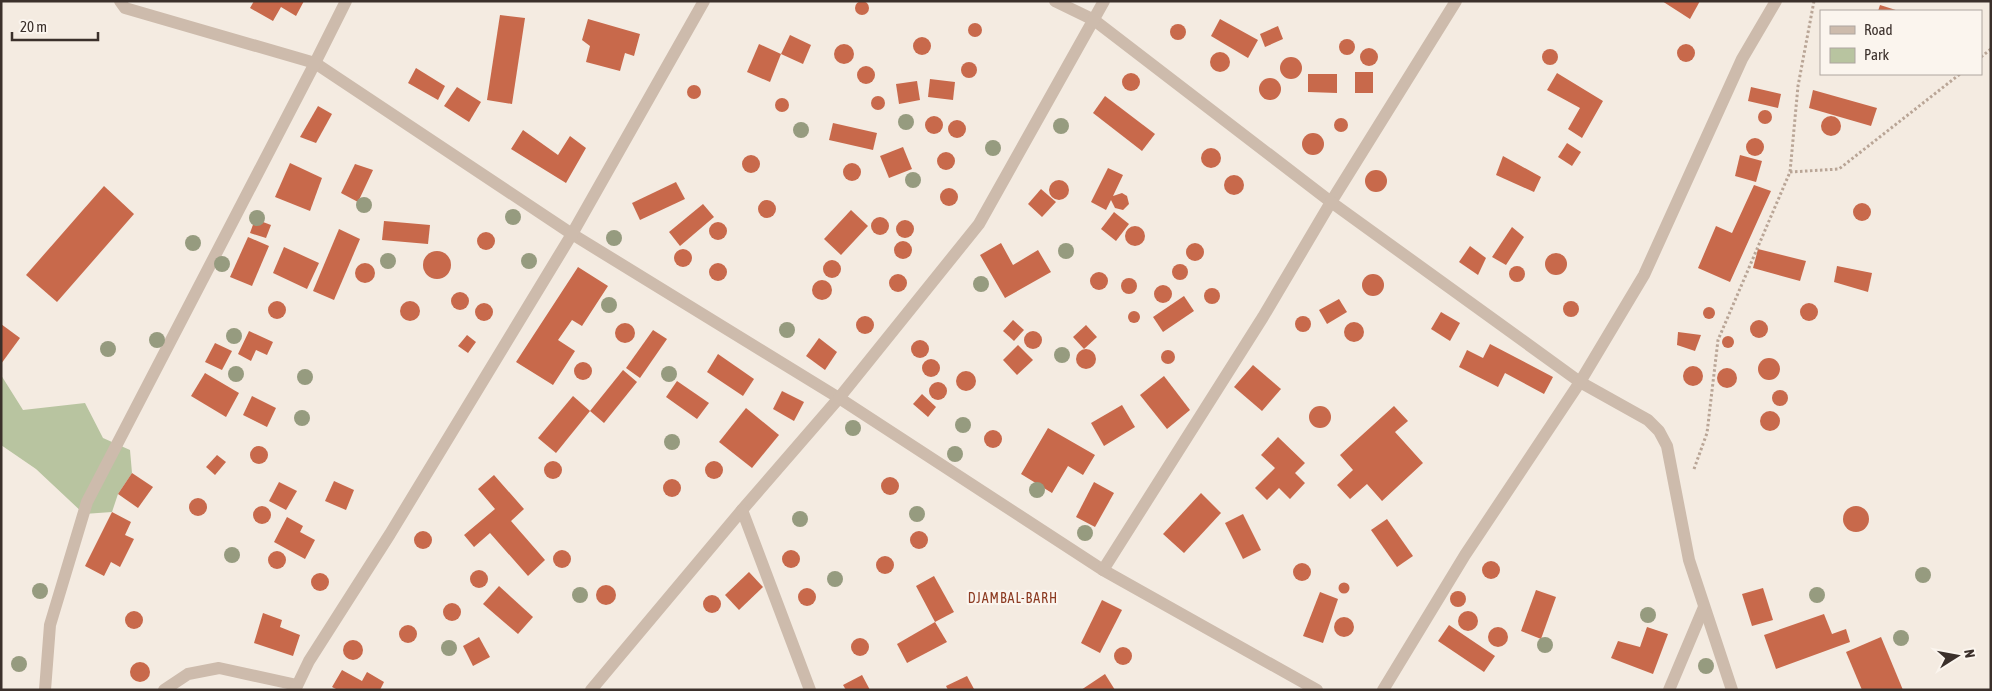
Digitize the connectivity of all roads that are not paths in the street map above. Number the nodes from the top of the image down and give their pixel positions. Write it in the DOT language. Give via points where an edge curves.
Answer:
graph roads {
  1 [pos="120,1"];
  2 [pos="346,1"];
  3 [pos="704,1"];
  4 [pos="1055,1"];
  5 [pos="1104,1"];
  6 [pos="1456,1"];
  7 [pos="1776,1"];
  8 [pos="1094,20"];
  9 [pos="315,63"];
  10 [pos="1331,202"];
  11 [pos="572,234"];
  12 [pos="1580,382"];
  13 [pos="839,398"];
  14 [pos="742,510"];
  15 [pos="1103,570"];
  16 [pos="1704,607"];
  17 [pos="296,687"];
  18 [pos="45,690"];
  19 [pos="164,690"];
  20 [pos="591,690"];
  21 [pos="810,690"];
  22 [pos="1317,690"];
  23 [pos="1383,690"];
  24 [pos="1669,690"];
  25 [pos="1732,690"];
  1 -- 9 [label="street" via="125,8"];
  2 -- 9 [label="street"];
  3 -- 11 [label="street"];
  4 -- 8 [label="street"];
  5 -- 8 [label="street"];
  6 -- 10 [label="street"];
  7 -- 12 [label="street" via="1742,59 1644,276"];
  8 -- 10 [label="street"];
  8 -- 13 [label="street" via="979,224"];
  9 -- 11 [label="street"];
  9 -- 18 [label="street" via="87,502 50,625"];
  10 -- 12 [label="street"];
  10 -- 15 [label="street" via="1263,317"];
  11 -- 13 [label="street"];
  11 -- 17 [label="street"];
  12 -- 16 [label="street" via="1648,420 1668,446 1689,560"];
  12 -- 23 [label="street" via="1464,555"];
  13 -- 14 [label="street"];
  13 -- 15 [label="street"];
  14 -- 20 [label="street"];
  14 -- 21 [label="street"];
  15 -- 22 [label="street"];
  16 -- 24 [label="street"];
  16 -- 25 [label="street"];
  17 -- 19 [label="street" via="219,668 188,674"];
}
